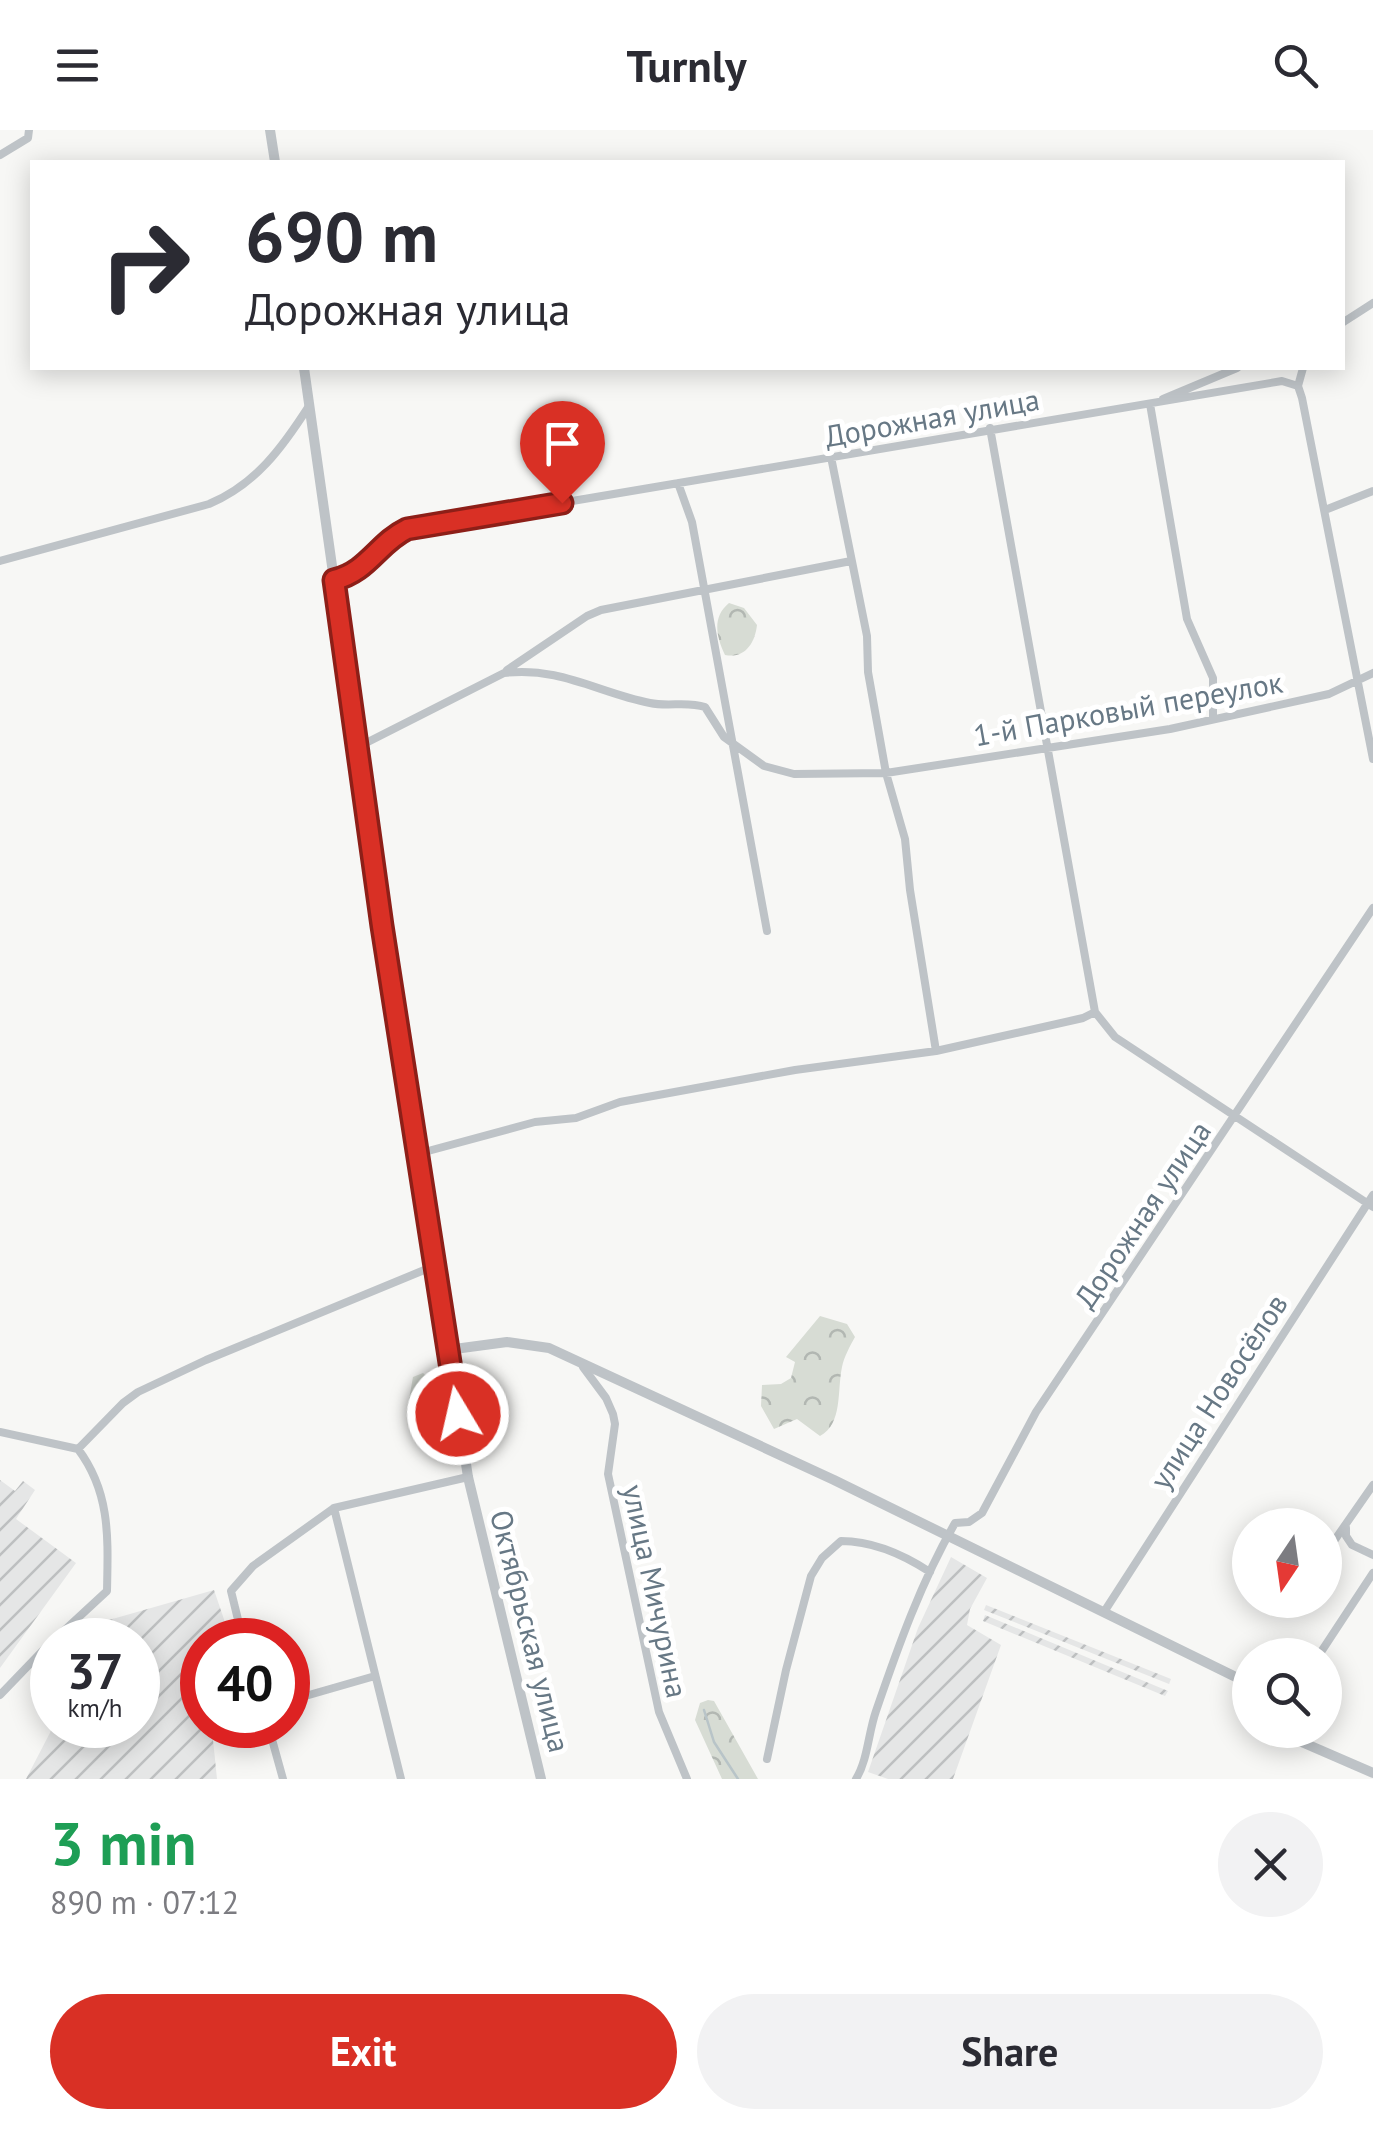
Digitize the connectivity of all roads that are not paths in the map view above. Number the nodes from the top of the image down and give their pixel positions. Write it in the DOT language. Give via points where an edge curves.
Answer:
graph roads {
  1 [pos="30,130"];
  2 [pos="270,130"];
  3 [pos="0,155"];
  4 [pos="274,160"];
  5 [pos="1373,303"];
  6 [pos="1345,322"];
  7 [pos="304,370"];
  8 [pos="1232,370"];
  9 [pos="1302,370"];
  10 [pos="1298,386"];
  11 [pos="1149,405"];
  12 [pos="309,406"];
  13 [pos="990,428"];
  14 [pos="831,457"];
  15 [pos="678,483"];
  16 [pos="1373,491"];
  17 [pos="1325,510"];
  18 [pos="0,561"];
  19 [pos="851,561"];
  20 [pos="334,580"];
  21 [pos="703,591"];
  22 [pos="504,673"];
  23 [pos="1373,673"];
  24 [pos="1360,681"];
  25 [pos="1213,719"];
  26 [pos="730,743"];
  27 [pos="356,748"];
  28 [pos="1049,749"];
  29 [pos="1373,759"];
  30 [pos="886,772"];
  31 [pos="1373,908"];
  32 [pos="767,931"];
  33 [pos="1095,1012"];
  34 [pos="936,1051"];
  35 [pos="1235,1115"];
  36 [pos="417,1154"];
  37 [pos="1371,1202"];
  38 [pos="434,1266"];
  39 [pos="447,1350"];
  40 [pos="577,1360"];
  41 [pos="0,1432"];
  42 [pos="78,1449"];
  43 [pos="468,1477"];
  44 [pos="1373,1485"];
  45 [pos="334,1508"];
  46 [pos="1346,1524"];
  47 [pos="1342,1530"];
  48 [pos="947,1536"];
  49 [pos="1373,1555"];
  50 [pos="930,1572"];
  51 [pos="1373,1574"];
  52 [pos="1104,1612"];
  53 [pos="77,1618"];
  54 [pos="238,1618"];
  55 [pos="1330,1638"];
  56 [pos="30,1664"];
  57 [pos="1232,1675"];
  58 [pos="375,1676"];
  59 [pos="0,1695"];
  60 [pos="310,1695"];
  61 [pos="274,1748"];
  62 [pos="1315,1748"];
  63 [pos="767,1759"];
  64 [pos="1373,1773"];
  65 [pos="283,1779"];
  66 [pos="401,1779"];
  67 [pos="541,1779"];
  68 [pos="688,1779"];
  69 [pos="856,1779"];
  1 -- 3 [label="street" via="20,146"];
  2 -- 4 [label="street"];
  5 -- 6 [label="street"];
  7 -- 12 [label="street, Октябрьская улица"];
  8 -- 11 [label="street"];
  9 -- 10 [label="street"];
  10 -- 11 [label="street, Дорожная улица" via="1282,381"];
  10 -- 17 [label="street"];
  11 -- 13 [label="street, Дорожная улица"];
  11 -- 25 [label="street" via="1187,619 1213,678"];
  12 -- 18 [label="street" via="277,455 232,494"];
  12 -- 20 [label="street, Октябрьская улица"];
  13 -- 14 [label="street, Дорожная улица"];
  13 -- 28 [label="street"];
  14 -- 15 [label="street, Дорожная улица"];
  14 -- 19 [label="street"];
  15 -- 20 [label="street, Дорожная улица" via="407,529 357,573"];
  15 -- 21 [label="street"];
  16 -- 17 [label="street"];
  17 -- 24 [label="street"];
  19 -- 21 [label="street"];
  19 -- 30 [label="street"];
  20 -- 27 [label="street, Октябрьская улица"];
  21 -- 22 [label="street" via="601,610"];
  21 -- 26 [label="street"];
  22 -- 26 [label="street" via="546,673 648,702 706,707"];
  22 -- 27 [label="street"];
  23 -- 24 [label="street, 1-й Парковый переулок"];
  24 -- 25 [label="street, 1-й Парковый переулок"];
  24 -- 29 [label="street"];
  25 -- 28 [label="street, 1-й Парковый переулок"];
  26 -- 30 [label="street, 1-й Парковый переулок" via="764,766 794,774"];
  26 -- 32 [label="street"];
  27 -- 36 [label="street, Октябрьская улица"];
  28 -- 30 [label="street, 1-й Парковый переулок"];
  28 -- 33 [label="street"];
  30 -- 34 [label="street" via="905,839"];
  31 -- 35 [label="street, Дорожная улица"];
  33 -- 34 [label="street"];
  33 -- 35 [label="street" via="1115,1036"];
  34 -- 36 [label="street" via="620,1102"];
  35 -- 37 [label="street"];
  35 -- 48 [label="street, Дорожная улица" via="1036,1412 982,1513 955,1523"];
  36 -- 38 [label="street, Октябрьская улица"];
  37 -- 52 [label="street, улица Новосёлов"];
  38 -- 39 [label="street, Октябрьская улица"];
  38 -- 42 [label="street" via="138,1392"];
  39 -- 40 [label="street" via="525,1342"];
  39 -- 43 [label="street, Октябрьская улица"];
  40 -- 48 [label="street"];
  40 -- 68 [label="street, улица Мичурина" via="613,1414 608,1474 659,1712"];
  41 -- 42 [label="street"];
  42 -- 53 [label="street" via="102,1492 108,1522 107,1591"];
  43 -- 45 [label="street"];
  43 -- 67 [label="street, Октябрьская улица"];
  44 -- 46 [label="street"];
  45 -- 54 [label="street" via="253,1566 231,1591"];
  45 -- 58 [label="street"];
  46 -- 47 [label="street"];
  46 -- 49 [label="street" via="1352,1545"];
  48 -- 50 [label="street"];
  48 -- 52 [label="street"];
  50 -- 63 [label="street" via="858,1541 841,1541 822,1558 786,1670"];
  50 -- 69 [label="street"];
  51 -- 55 [label="street"];
  52 -- 57 [label="street"];
  56 -- 59 [label="street"];
  58 -- 60 [label="street"];
  58 -- 66 [label="street"];
  61 -- 65 [label="street"];
  62 -- 64 [label="street"];
}
